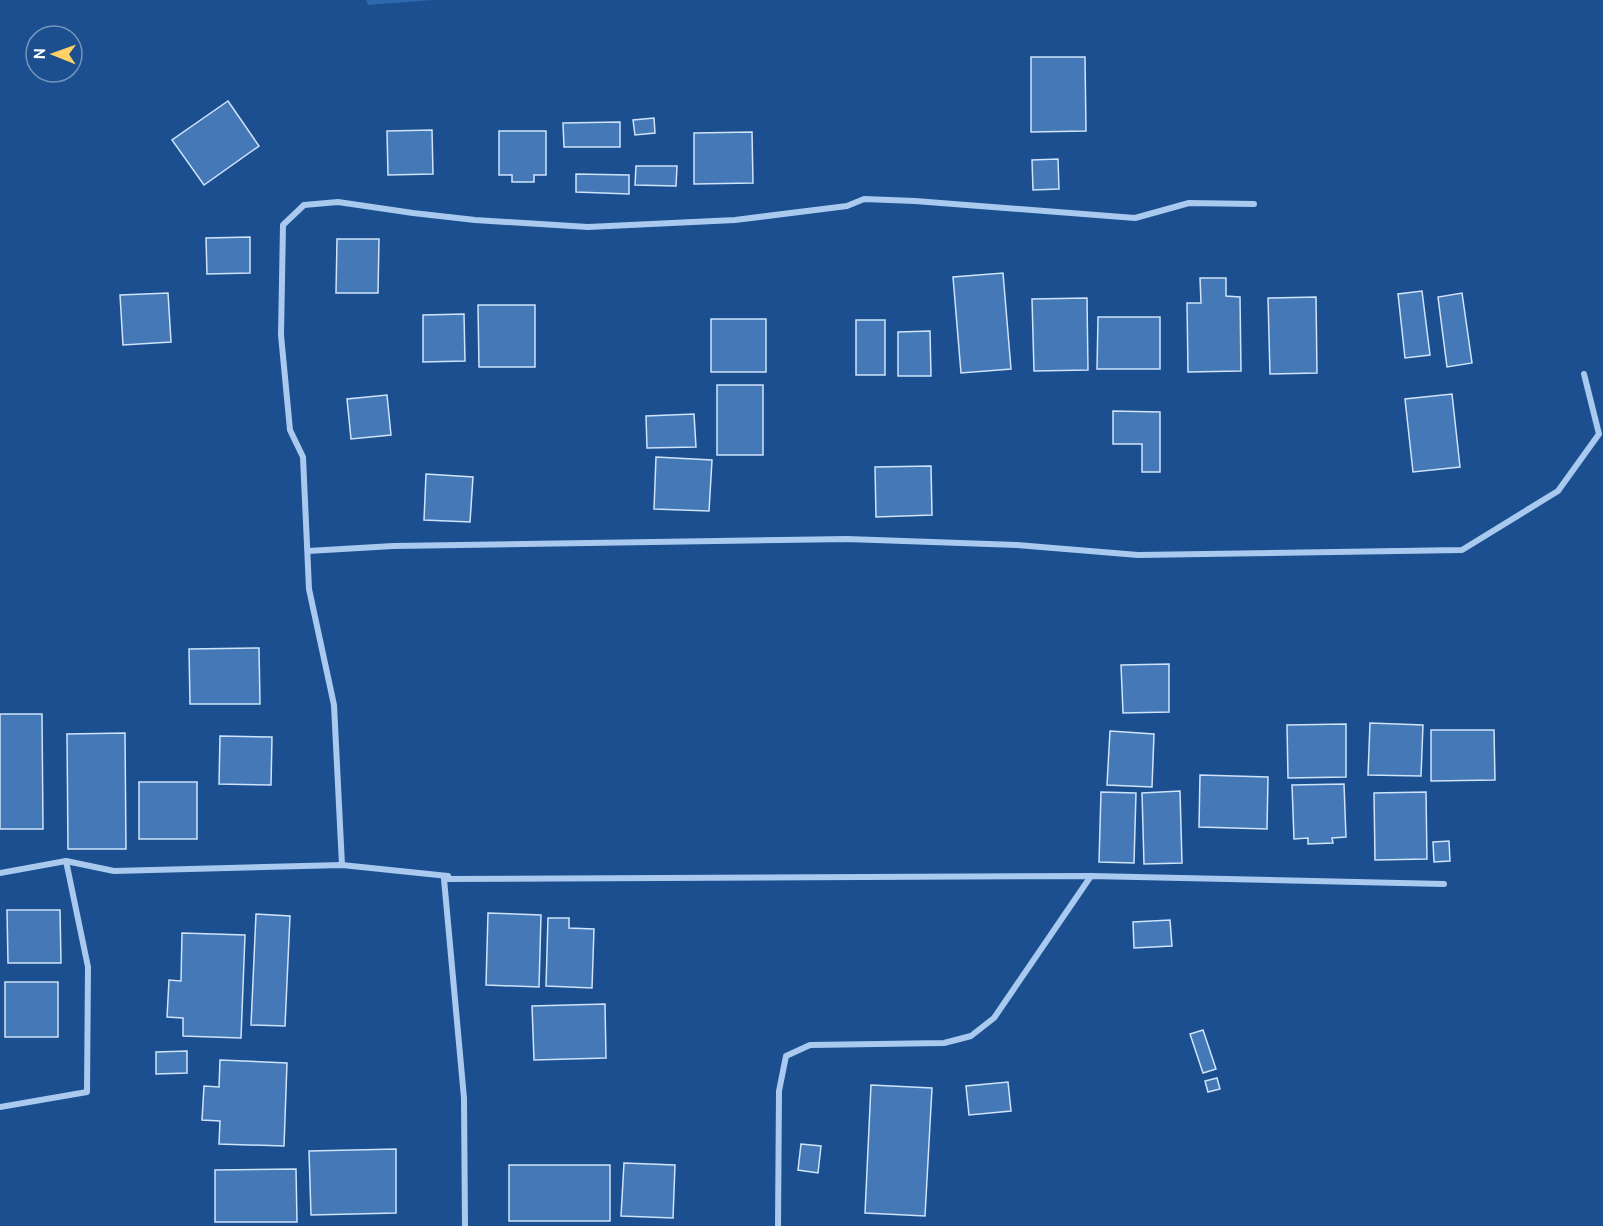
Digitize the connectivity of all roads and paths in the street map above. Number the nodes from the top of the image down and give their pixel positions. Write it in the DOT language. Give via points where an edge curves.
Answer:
graph roads {
  1 [pos="1254,204"];
  2 [pos="1584,374"];
  3 [pos="308,551"];
  4 [pos="66,861"];
  5 [pos="342,865"];
  6 [pos="0,873"];
  7 [pos="1091,876"];
  8 [pos="470,879"];
  9 [pos="1444,884"];
  10 [pos="0,1107"];
  11 [pos="465,1226"];
  12 [pos="778,1226"];
  1 -- 3 [label="street" via="1189,203 1134,218 864,199 847,206 735,220 588,227 475,220 338,202 304,205 283,225 281,335 290,430 303,457"];
  2 -- 3 [label="street" via="1599,434 1558,491 1462,550 1138,555 1017,545 847,539"];
  3 -- 5 [label="street" via="309,589 334,705"];
  4 -- 5 [label="street" via="114,871"];
  4 -- 6 [label="street"];
  4 -- 10 [label="street" via="88,967 87,1092"];
  5 -- 8 [label="street"];
  7 -- 8 [label="street"];
  7 -- 9 [label="street"];
  7 -- 12 [label="street" via="994,1018 972,1036 944,1043 810,1045 786,1056 779,1091"];
  8 -- 11 [label="street" via="444,879 464,1098"];
}
